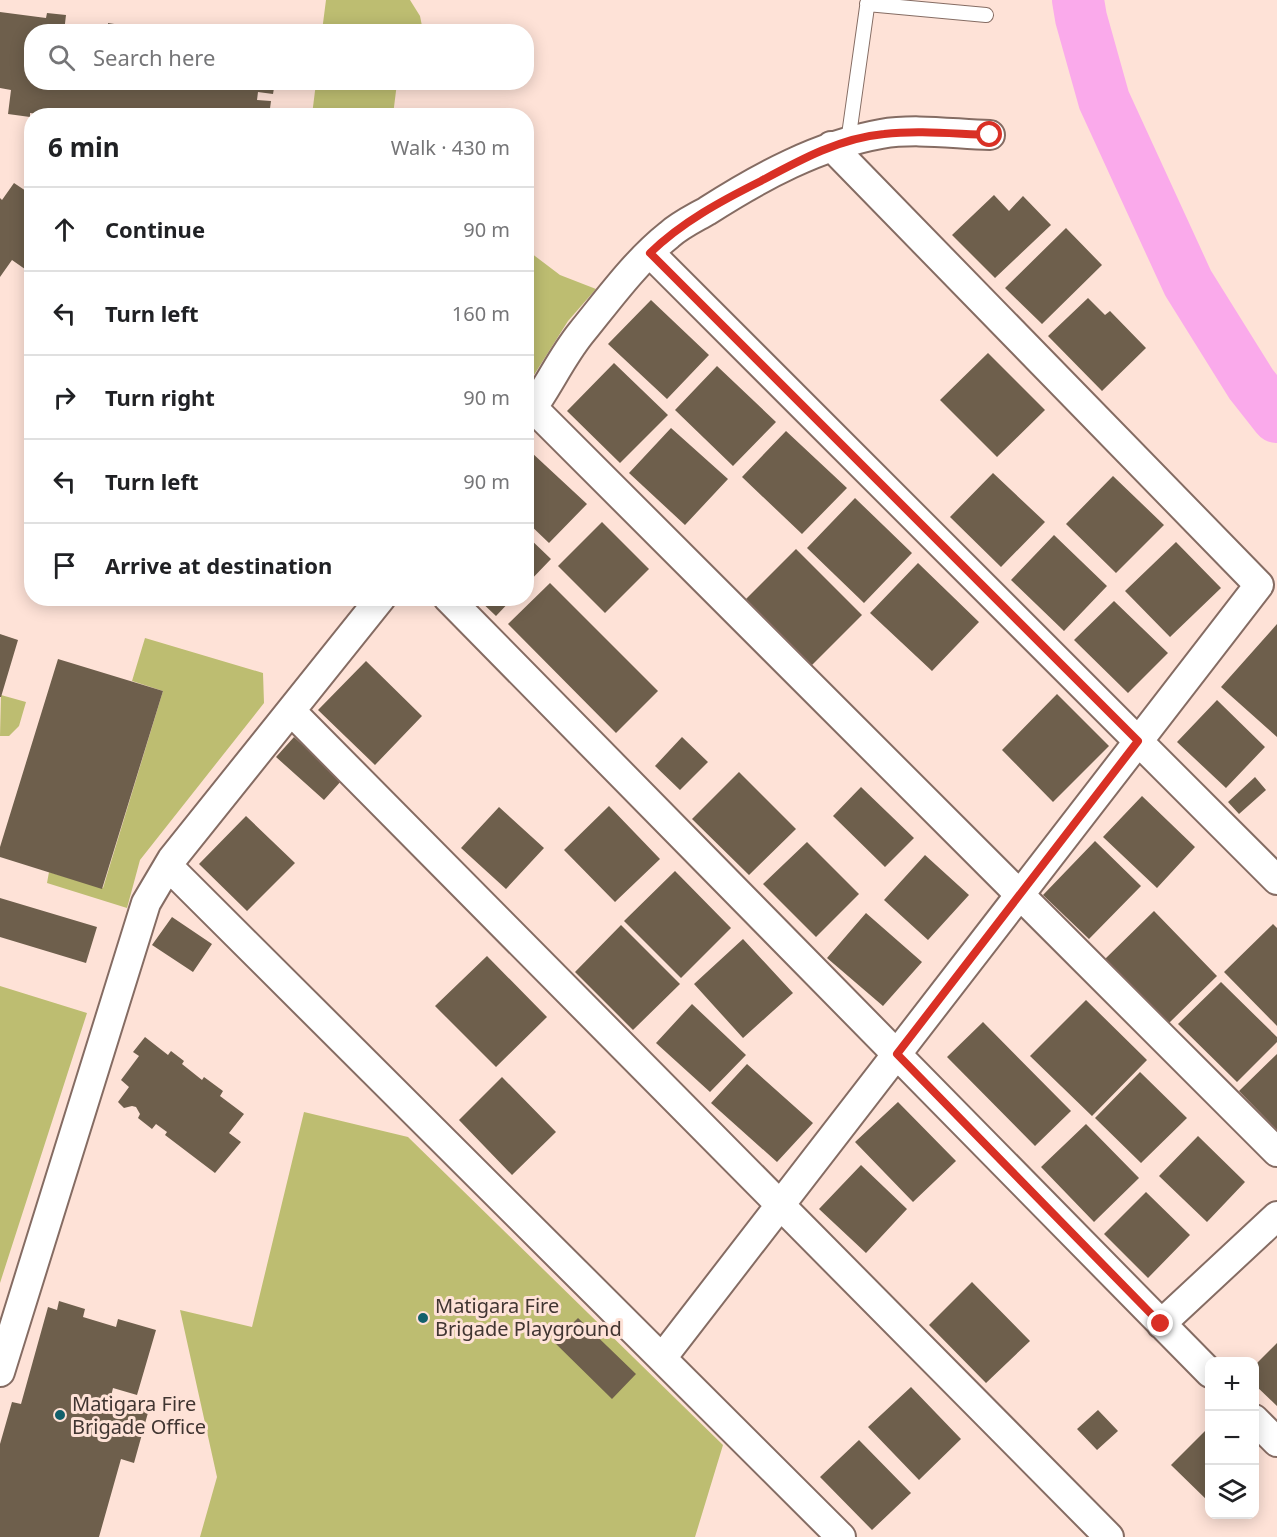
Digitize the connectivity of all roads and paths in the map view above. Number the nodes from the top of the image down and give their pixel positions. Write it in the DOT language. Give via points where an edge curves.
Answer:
graph roads {
  1 [pos="867,2"];
  2 [pos="986,15"];
  3 [pos="990,135"];
  4 [pos="840,144"];
  5 [pos="650,253"];
  6 [pos="534,406"];
  7 [pos="534,416"];
  8 [pos="375,606"];
  9 [pos="456,606"];
  10 [pos="291,711"];
  11 [pos="1138,741"];
  12 [pos="168,866"];
  13 [pos="1277,880"];
  14 [pos="1020,895"];
  15 [pos="897,1054"];
  16 [pos="1277,1152"];
  17 [pos="780,1205"];
  18 [pos="1277,1216"];
  19 [pos="1161,1324"];
  20 [pos="662,1358"];
  21 [pos="1205,1369"];
  22 [pos="0,1372"];
  23 [pos="1259,1424"];
  24 [pos="1277,1442"];
  25 [pos="841,1537"];
  26 [pos="1109,1537"];
  1 -- 2 [label="lane"];
  1 -- 4 [label="lane"];
  3 -- 4 [label="street" via="882,134"];
  4 -- 5 [label="street" via="795,162 723,201 670,234"];
  4 -- 11 [label="street" via="1259,585"];
  5 -- 6 [label="street" via="579,336"];
  5 -- 11 [label="street"];
  7 -- 14 [label="street"];
  8 -- 10 [label="street"];
  9 -- 15 [label="street"];
  10 -- 12 [label="street"];
  10 -- 17 [label="street"];
  11 -- 13 [label="street"];
  11 -- 14 [label="street"];
  12 -- 20 [label="street"];
  12 -- 22 [label="street" via="143,912"];
  14 -- 15 [label="street"];
  14 -- 16 [label="street"];
  15 -- 17 [label="street"];
  15 -- 19 [label="street"];
  17 -- 20 [label="street"];
  17 -- 26 [label="street"];
  18 -- 19 [label="street"];
  19 -- 21 [label="street"];
  20 -- 25 [label="street"];
  23 -- 24 [label="street"];
}
